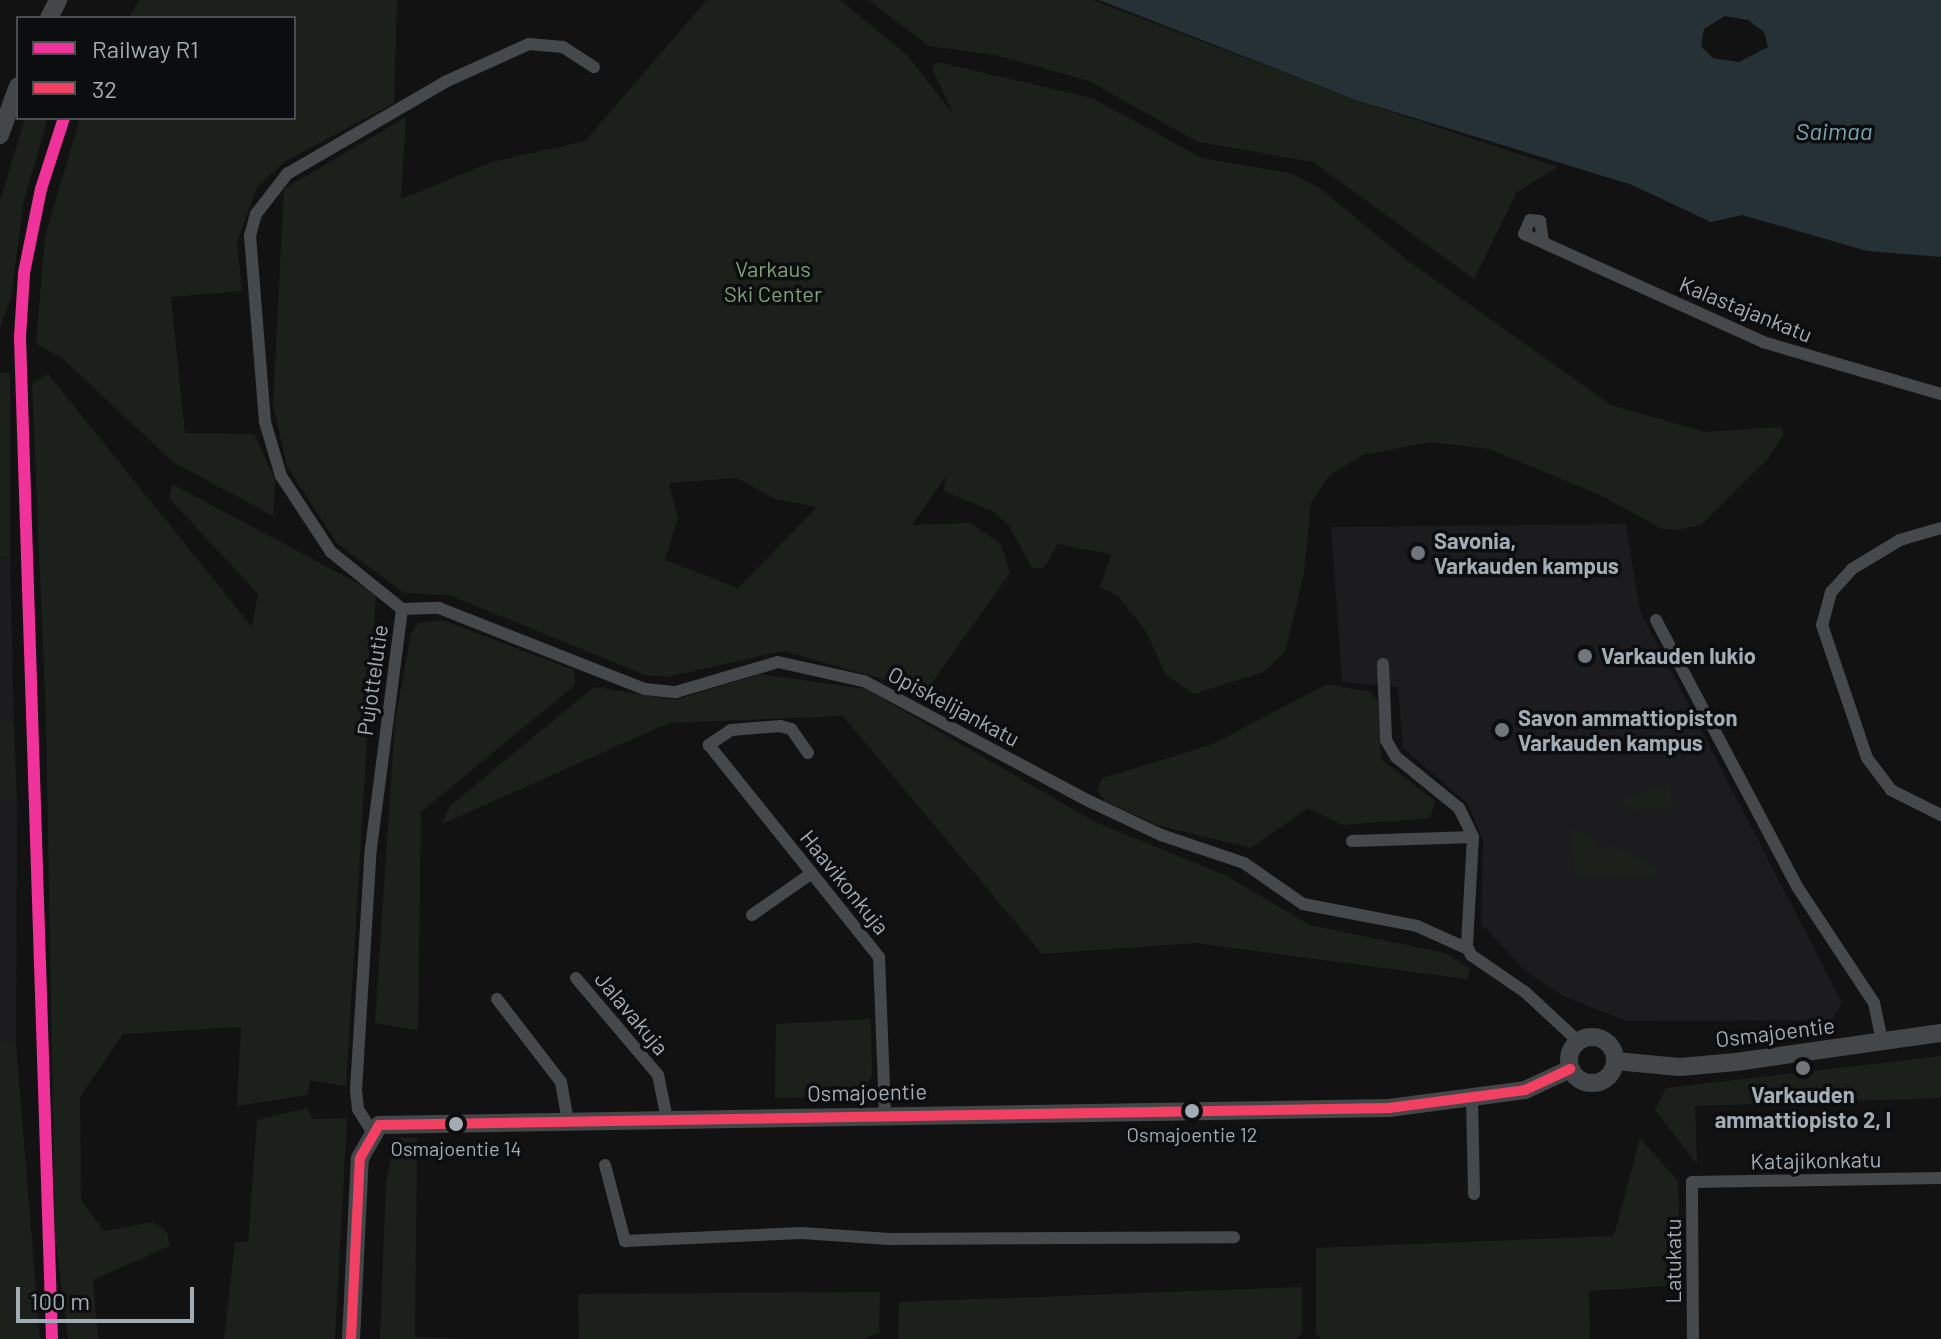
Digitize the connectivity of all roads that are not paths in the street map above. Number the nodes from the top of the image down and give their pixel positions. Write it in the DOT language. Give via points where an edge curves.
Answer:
graph roads {
  1 [pos="594,67"];
  2 [pos="16,91"];
  3 [pos="0,135"];
  4 [pos="1543,242"];
  5 [pos="1941,394"];
  6 [pos="1941,528"];
  7 [pos="402,609"];
  8 [pos="1656,620"];
  9 [pos="1383,664"];
  10 [pos="808,753"];
  11 [pos="1941,815"];
  12 [pos="1473,837"];
  13 [pos="1352,841"];
  14 [pos="812,873"];
  15 [pos="752,915"];
  16 [pos="1468,949"];
  17 [pos="576,978"];
  18 [pos="497,999"];
  19 [pos="1941,1033"];
  20 [pos="1578,1041"];
  21 [pos="1882,1041"];
  22 [pos="1615,1061"];
  23 [pos="1570,1069"];
  24 [pos="1472,1097"];
  25 [pos="885,1116"];
  26 [pos="667,1119"];
  27 [pos="568,1121"];
  28 [pos="371,1130"];
  29 [pos="605,1165"];
  30 [pos="1941,1178"];
  31 [pos="1692,1182"];
  32 [pos="1474,1194"];
  33 [pos="1234,1237"];
  34 [pos="351,1339"];
  35 [pos="1693,1339"];
  1 -- 7 [label="street, Pujottelutie" via="563,47 529,44 447,81 287,174 256,214 250,236 265,422 281,476 331,552"];
  2 -- 3 [label="street"];
  4 -- 5 [label="street, Kalastajankatu" via="1763,342"];
  6 -- 11 [label="street" via="1900,540 1852,569 1831,592 1822,625 1853,728 1891,790"];
  7 -- 16 [label="street, Opiskelijankatu" via="439,608 645,689 676,692 778,662 864,681 1089,801 1161,835 1244,863 1303,904 1417,926"];
  7 -- 28 [label="street, Pujottelutie" via="371,848 356,1090 358,1109"];
  8 -- 21 [label="street" via="1798,888 1870,995"];
  9 -- 12 [label="street" via="1386,740 1396,757 1459,808"];
  10 -- 14 [label="street, Haavikonkuja" via="791,729 780,726 731,730 709,745"];
  12 -- 13 [label="street"];
  12 -- 16 [label="street"];
  14 -- 15 [label="street"];
  14 -- 25 [label="street, Haavikonkuja" via="883,968"];
  16 -- 20 [label="street, Opiskelijankatu"];
  17 -- 26 [label="street, Jalavakuja" via="658,1075"];
  18 -- 27 [label="street" via="561,1082"];
  19 -- 21 [label="street, Osmajoentie"];
  20 -- 22 [label="street" via="1606,1041"];
  20 -- 23 [label="street" via="1569,1053"];
  21 -- 22 [label="street, Osmajoentie" via="1680,1067"];
  22 -- 23 [label="street" via="1597,1082 1581,1080"];
  23 -- 24 [label="street, Osmajoentie" via="1525,1090"];
  24 -- 25 [label="street, Osmajoentie" via="1389,1108"];
  24 -- 32 [label="street"];
  25 -- 26 [label="street, Osmajoentie"];
  26 -- 27 [label="street, Osmajoentie"];
  27 -- 28 [label="street, Osmajoentie" via="388,1124"];
  28 -- 34 [label="street" via="360,1158"];
  29 -- 33 [label="street" via="625,1241 802,1233 883,1242"];
  30 -- 31 [label="street, Katajikonkatu"];
  31 -- 35 [label="street, Latukatu"];
}
